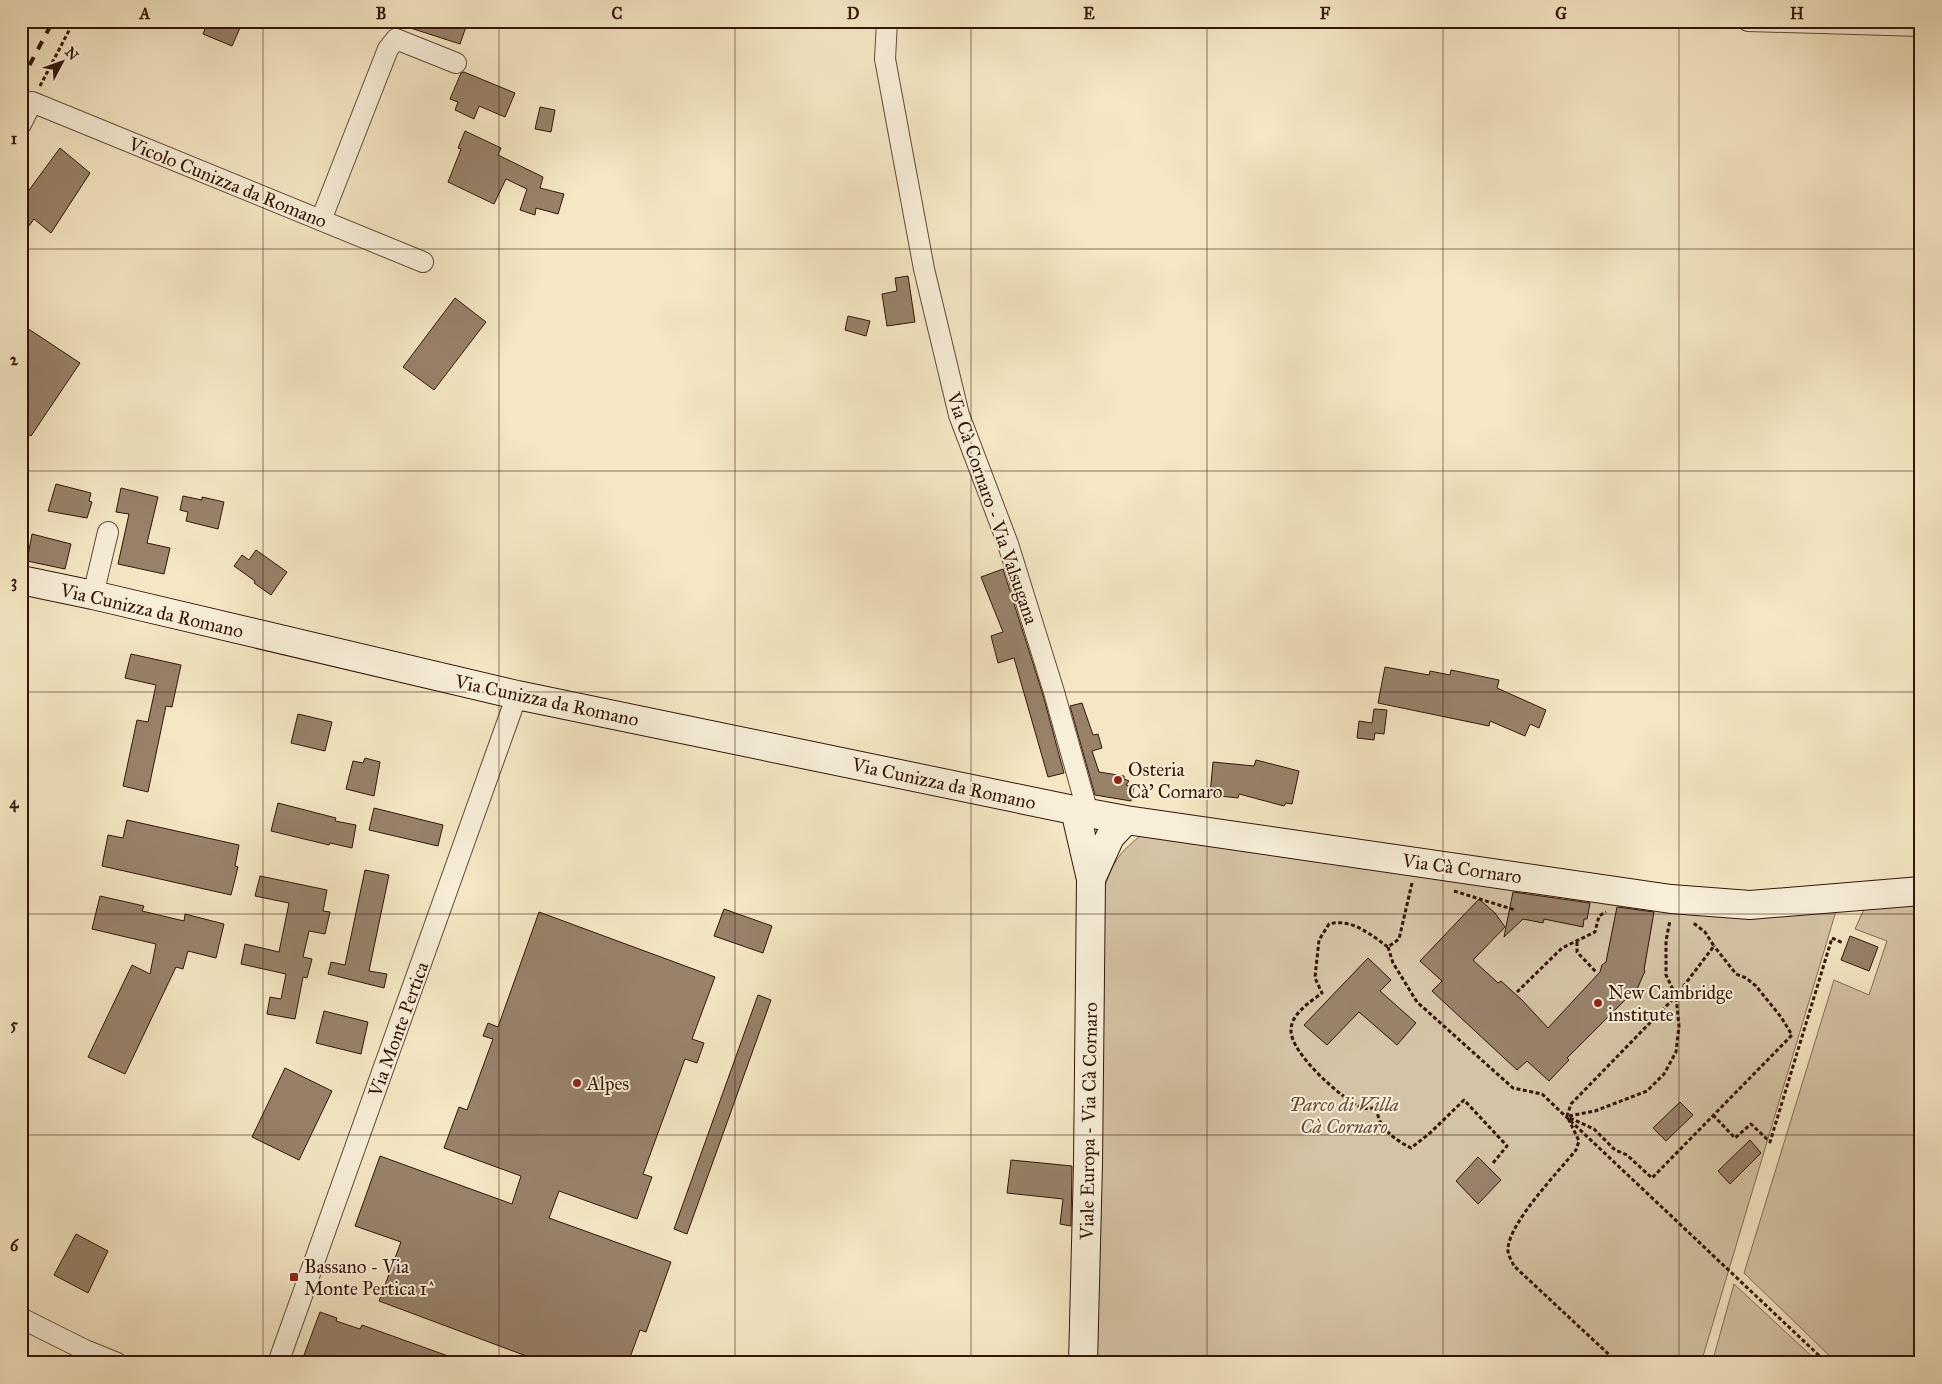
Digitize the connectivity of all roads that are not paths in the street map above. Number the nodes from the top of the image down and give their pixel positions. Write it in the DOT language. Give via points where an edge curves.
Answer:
graph roads {
  1 [pos="887,21"];
  2 [pos="1748,21"];
  3 [pos="1921,26"];
  4 [pos="456,63"];
  5 [pos="21,124"];
  6 [pos="321,220"];
  7 [pos="423,262"];
  8 [pos="108,532"];
  9 [pos="21,580"];
  10 [pos="93,595"];
  11 [pos="518,695"];
  12 [pos="1082,812"];
  13 [pos="1126,820"];
  14 [pos="1106,845"];
  15 [pos="1091,879"];
  16 [pos="1921,891"];
  17 [pos="21,1318"];
  18 [pos="82,1356"];
  19 [pos="117,1363"];
  20 [pos="278,1363"];
  21 [pos="1083,1363"];
  1 -- 12 [label="street, Via Cà Cornaro - Via Valsugana" via="885,59 924,269 958,415 1008,544 1054,692"];
  2 -- 3 [label="street"];
  4 -- 6 [label="street" via="396,39 388,49"];
  5 -- 6 [label="street, Vicolo Cunizza da Romano" via="32,102"];
  6 -- 7 [label="street, Vicolo Cunizza da Romano"];
  8 -- 10 [label="street"];
  9 -- 10 [label="main road, Via Cunizza da Romano"];
  10 -- 11 [label="main road, Via Cunizza da Romano"];
  11 -- 12 [label="main road, Via Cunizza da Romano"];
  11 -- 20 [label="street, Via Monte Pertica"];
  12 -- 13 [label="main road, Via Cà Cornaro"];
  12 -- 14 [label="main road" via="1102,834"];
  12 -- 15 [label="main road"];
  13 -- 14 [label="main road"];
  13 -- 16 [label="main road, Via Cà Cornaro" via="1612,890 1686,915 1750,905"];
  14 -- 15 [label="main road"];
  15 -- 21 [label="main road, Viale Europa - Via Cà Cornaro"];
  17 -- 18 [label="street"];
  18 -- 19 [label="street"];
}
